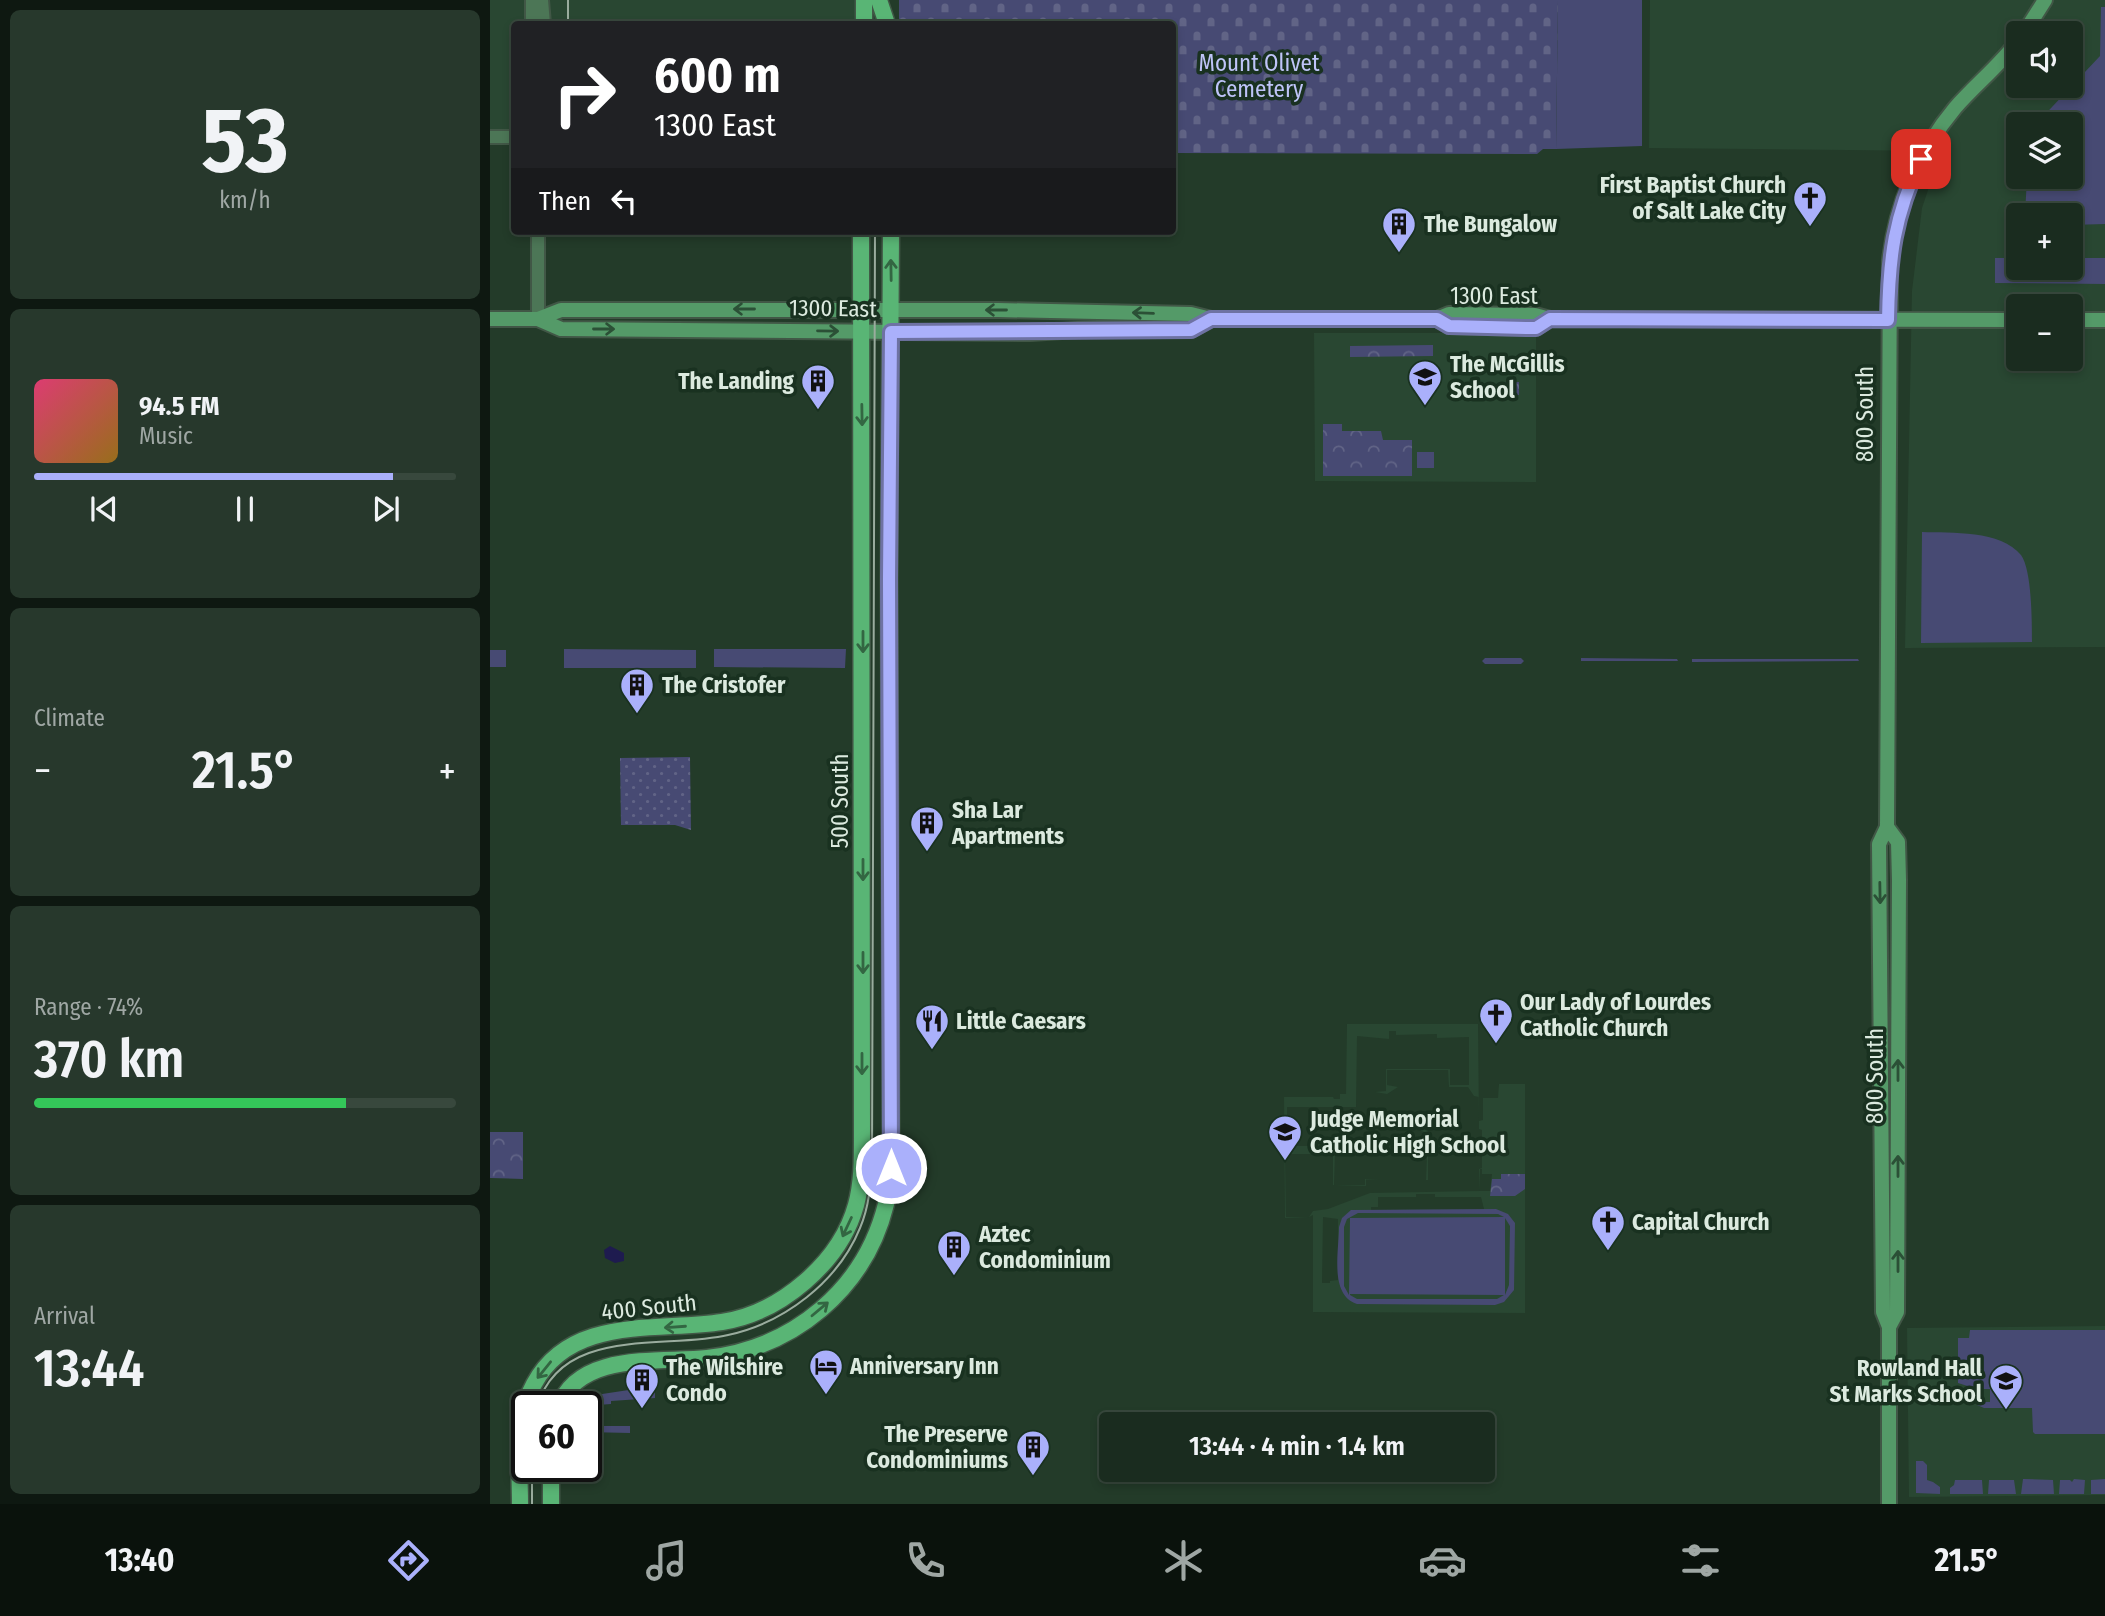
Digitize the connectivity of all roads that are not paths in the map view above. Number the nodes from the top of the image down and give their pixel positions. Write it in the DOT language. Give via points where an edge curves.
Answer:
graph roads {
  1 [pos="532,0"];
  2 [pos="542,0"];
  3 [pos="549,0"];
  4 [pos="864,0"];
  5 [pos="879,0"];
  6 [pos="887,0"];
  7 [pos="2045,0"];
  8 [pos="532,21"];
  9 [pos="546,21"];
  10 [pos="547,21"];
  11 [pos="864,21"];
  12 [pos="886,21"];
  13 [pos="887,21"];
  14 [pos="2032,21"];
  15 [pos="2006,54"];
  16 [pos="490,137"];
  17 [pos="511,137"];
  18 [pos="538,235"];
  19 [pos="861,235"];
  20 [pos="891,235"];
  21 [pos="861,309"];
  22 [pos="891,310"];
  23 [pos="490,319"];
  24 [pos="538,319"];
  25 [pos="1211,319"];
  26 [pos="1888,320"];
  27 [pos="2006,320"];
  28 [pos="2083,320"];
  29 [pos="2105,320"];
  30 [pos="861,331"];
  31 [pos="891,332"];
  32 [pos="743,1317"];
  33 [pos="568,1391"];
  34 [pos="551,1482"];
  35 [pos="520,1504"];
  36 [pos="551,1504"];
  37 [pos="1889,1504"];
  1 -- 8 [label="street"];
  2 -- 9 [label="street"];
  3 -- 10 [label="street"];
  4 -- 11 [label="main road"];
  5 -- 12 [label="main road"];
  6 -- 13 [label="main road"];
  7 -- 14 [label="main road"];
  15 -- 26 [label="main road, 800 South" via="1954,110 1916,169 1892,243"];
  16 -- 17 [label="street"];
  18 -- 24 [label="street"];
  19 -- 21 [label="main road, 500 South"];
  22 -- 20 [label="main road, one-way"];
  21 -- 22 [label="main road, 1300 East"];
  21 -- 24 [label="main road, 1300 East, one-way" via="561,310"];
  21 -- 30 [label="main road, 500 South"];
  25 -- 22 [label="main road, 1300 East, one-way" via="1191,314"];
  22 -- 31 [label="main road"];
  23 -- 24 [label="main road, 1300 East"];
  24 -- 30 [label="main road, 1300 East, one-way" via="561,329"];
  25 -- 26 [label="main road, 1300 East" via="1437,319 1449,326 1526,328 1536,328 1550,319"];
  25 -- 31 [label="main road, 1300 East" via="1191,330"];
  26 -- 27 [label="main road, 1300 East"];
  26 -- 37 [label="main road, 800 South" via="1887,827 1880,857"];
  28 -- 29 [label="main road"];
  30 -- 31 [label="main road, 1300 East"];
  30 -- 32 [label="main road, 500 South, one-way" via="859,1189 849,1224 814,1274"];
  33 -- 31 [label="main road, one-way" via="600,1368 708,1358 762,1344 808,1320 844,1288 871,1250 880,1227 889,1189"];
  32 -- 35 [label="main road, 400 South, one-way" via="600,1333 563,1351 534,1383 524,1411"];
  34 -- 36 [label="main road"];
}
